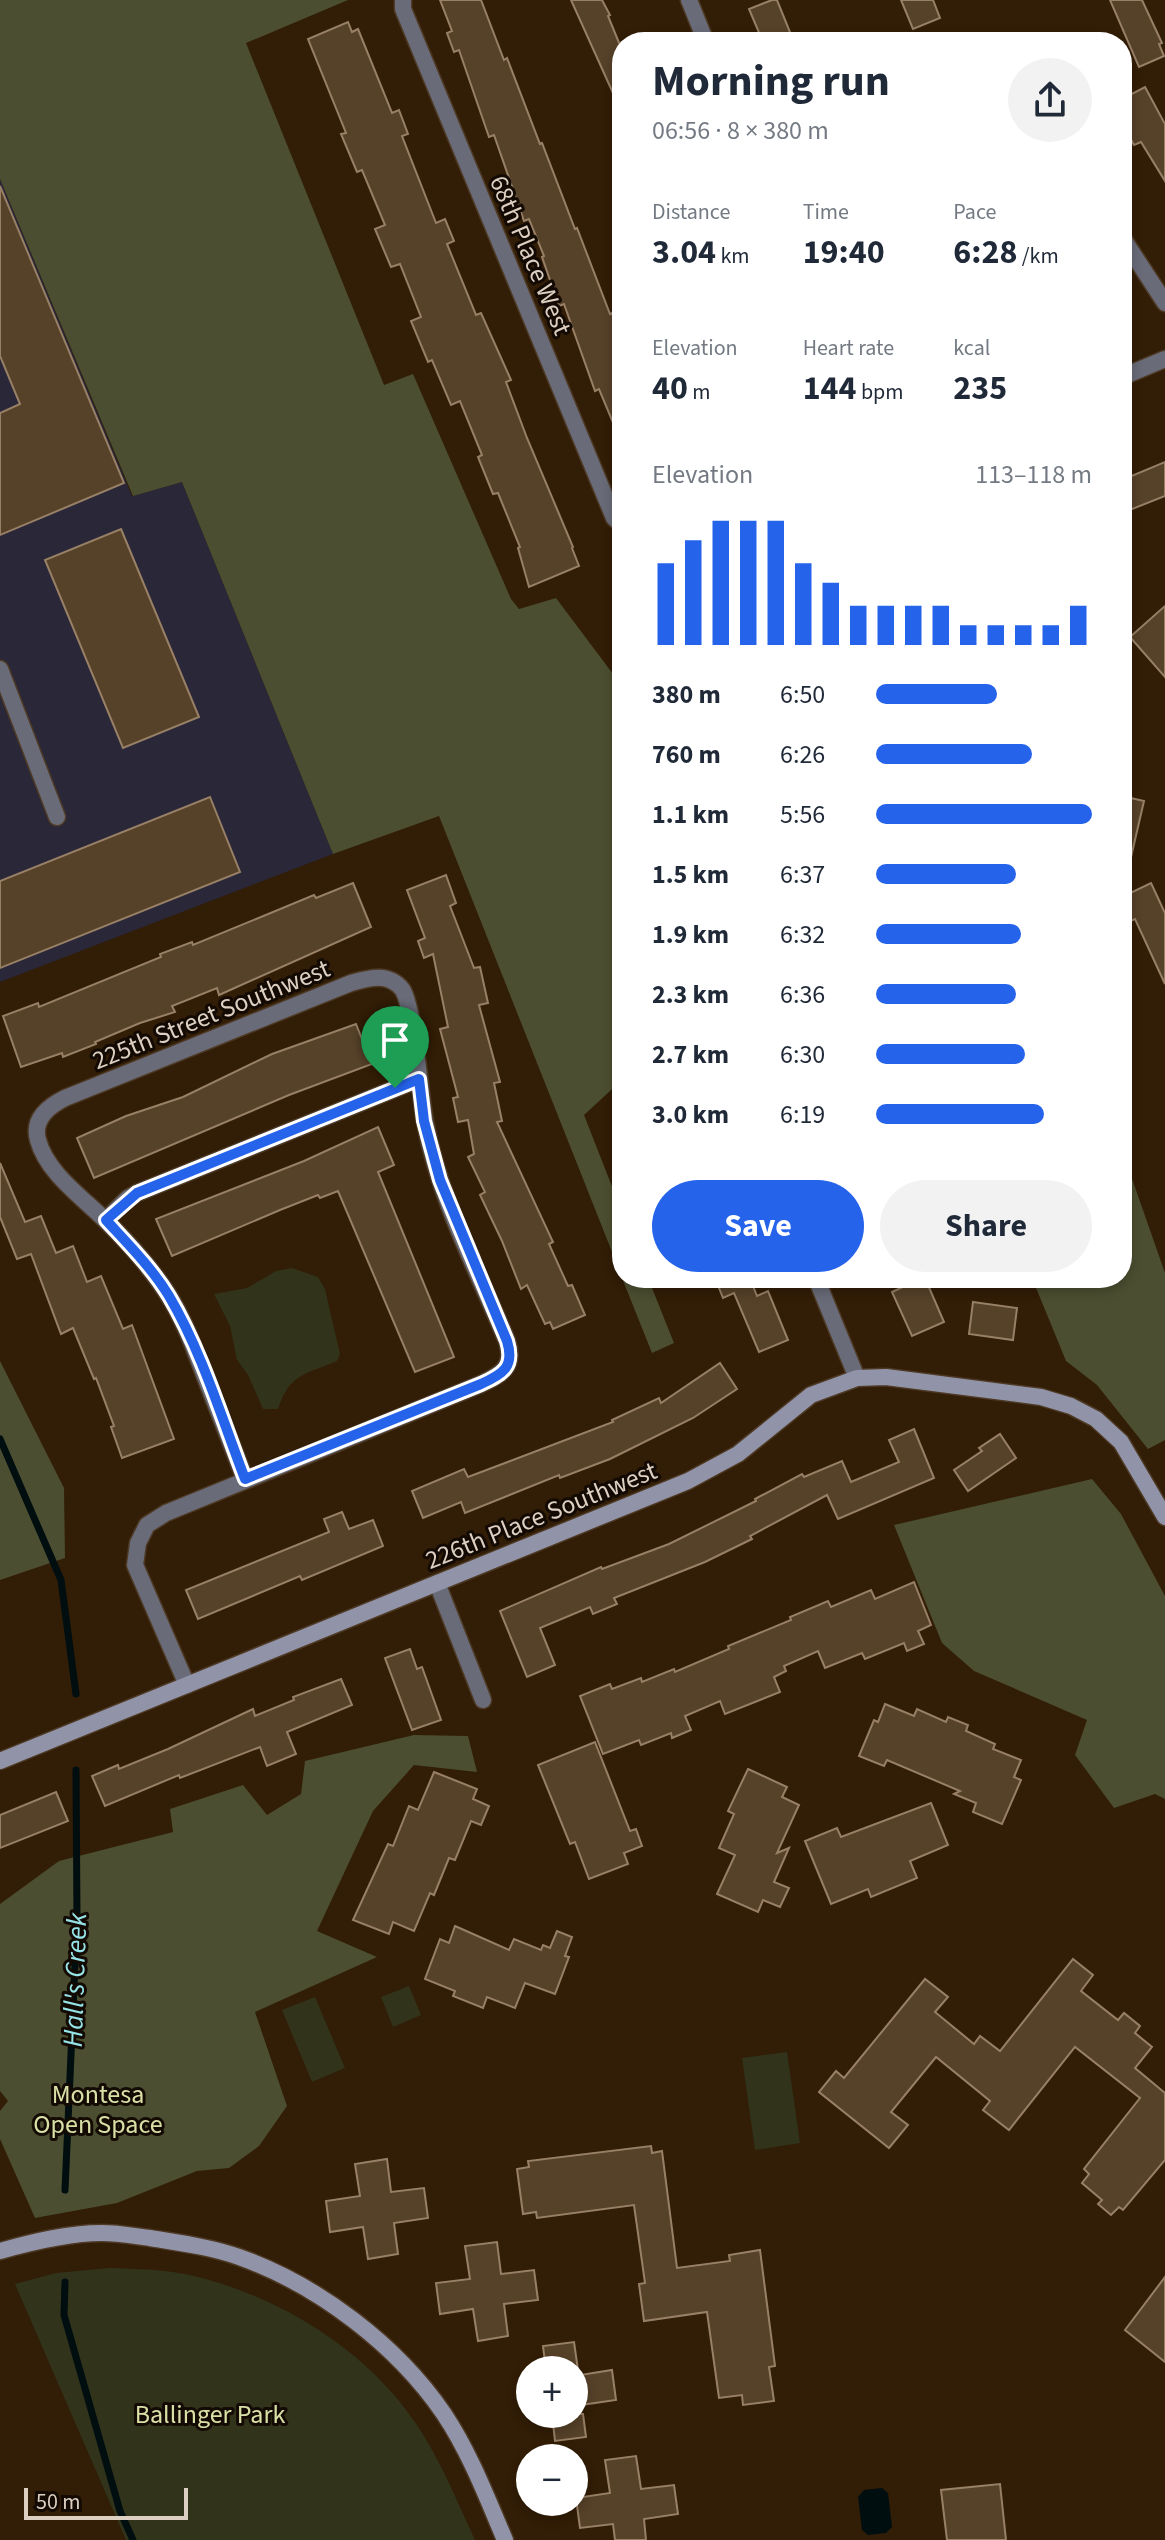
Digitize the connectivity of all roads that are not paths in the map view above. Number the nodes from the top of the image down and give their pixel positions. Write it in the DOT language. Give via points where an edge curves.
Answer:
graph roads {
  1 [pos="403,0"];
  2 [pos="689,0"];
  3 [pos="702,32"];
  4 [pos="1132,252"];
  5 [pos="1165,303"];
  6 [pos="1165,359"];
  7 [pos="1132,373"];
  8 [pos="612,514"];
  9 [pos="0,669"];
  10 [pos="57,817"];
  11 [pos="419,1079"];
  12 [pos="106,1220"];
  13 [pos="820,1288"];
  14 [pos="857,1378"];
  15 [pos="245,1479"];
  16 [pos="1165,1517"];
  17 [pos="437,1583"];
  18 [pos="187,1685"];
  19 [pos="483,1700"];
  20 [pos="0,1761"];
  21 [pos="0,2251"];
  22 [pos="505,2540"];
  1 -- 8 [label="street, 68th Place West"];
  2 -- 3 [label="street"];
  4 -- 5 [label="street"];
  6 -- 7 [label="street"];
  9 -- 10 [label="street"];
  11 -- 12 [label="street" via="137,1193"];
  11 -- 12 [label="street, 225th Street Southwest" via="407,998 391,980 379,977 351,983 65,1098 42,1114 37,1138 77,1197"];
  11 -- 15 [label="street" via="440,1180 507,1341 508,1366 481,1384"];
  12 -- 15 [label="street" via="170,1298"];
  13 -- 14 [label="street"];
  14 -- 16 [label="street, 226th Place Southwest" via="1041,1397 1071,1406 1096,1419 1121,1442"];
  14 -- 17 [label="street, 226th Place Southwest" via="811,1395 715,1468"];
  15 -- 18 [label="street" via="166,1513 147,1525 138,1543 135,1565"];
  17 -- 18 [label="street, 226th Place Southwest"];
  17 -- 19 [label="street"];
  18 -- 20 [label="street, 226th Place Southwest"];
  21 -- 22 [label="street" via="102,2233 191,2244 238,2257 298,2285 376,2340 413,2376 444,2415 473,2466"];
}
